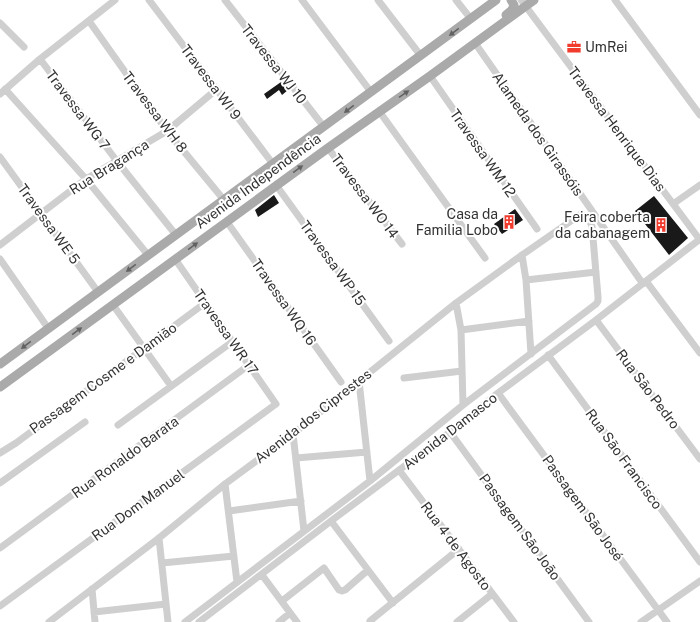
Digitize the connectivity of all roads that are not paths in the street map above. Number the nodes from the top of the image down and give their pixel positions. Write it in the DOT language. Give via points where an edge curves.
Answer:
graph roads {
  1 [pos="115,0"];
  2 [pos="149,0"];
  3 [pos="225,0"];
  4 [pos="302,0"];
  5 [pos="378,0"];
  6 [pos="456,0"];
  7 [pos="496,0"];
  8 [pos="511,0"];
  9 [pos="534,0"];
  10 [pos="615,0"];
  11 [pos="523,3"];
  12 [pos="471,19"];
  13 [pos="89,21"];
  14 [pos="0,23"];
  15 [pos="484,36"];
  16 [pos="475,43"];
  17 [pos="24,47"];
  18 [pos="421,56"];
  19 [pos="40,59"];
  20 [pos="430,76"];
  21 [pos="217,89"];
  22 [pos="3,91"];
  23 [pos="371,92"];
  24 [pos="379,111"];
  25 [pos="700,114"];
  26 [pos="324,127"];
  27 [pos="167,130"];
  28 [pos="328,148"];
  29 [pos="0,156"];
  30 [pos="116,160"];
  31 [pos="273,164"];
  32 [pos="86,179"];
  33 [pos="276,185"];
  34 [pos="700,185"];
  35 [pos="224,200"];
  36 [pos="673,204"];
  37 [pos="41,212"];
  38 [pos="227,222"];
  39 [pos="537,229"];
  40 [pos="176,235"];
  41 [pos="700,239"];
  42 [pos="402,244"];
  43 [pos="0,245"];
  44 [pos="148,255"];
  45 [pos="522,255"];
  46 [pos="485,258"];
  47 [pos="0,259"];
  48 [pos="175,259"];
  49 [pos="596,272"];
  50 [pos="526,280"];
  51 [pos="644,282"];
  52 [pos="98,292"];
  53 [pos="205,303"];
  54 [pos="456,303"];
  55 [pos="113,305"];
  56 [pos="596,320"];
  57 [pos="529,321"];
  58 [pos="48,328"];
  59 [pos="461,330"];
  60 [pos="389,341"];
  61 [pos="232,342"];
  62 [pos="144,349"];
  63 [pos="700,353"];
  64 [pos="532,354"];
  65 [pos="548,355"];
  66 [pos="0,363"];
  67 [pos="249,366"];
  68 [pos="462,371"];
  69 [pos="404,378"];
  70 [pos="359,381"];
  71 [pos="341,382"];
  72 [pos="171,386"];
  73 [pos="0,387"];
  74 [pos="498,393"];
  75 [pos="276,404"];
  76 [pos="463,405"];
  77 [pos="85,422"];
  78 [pos="118,425"];
  79 [pos="450,432"];
  80 [pos="293,434"];
  81 [pos="0,452"];
  82 [pos="367,452"];
  83 [pos="296,458"];
  84 [pos="700,459"];
  85 [pos="399,470"];
  86 [pos="370,481"];
  87 [pos="0,483"];
  88 [pos="226,484"];
  89 [pos="300,501"];
  90 [pos="229,511"];
  91 [pos="331,521"];
  92 [pos="304,531"];
  93 [pos="159,538"];
  94 [pos="0,548"];
  95 [pos="459,549"];
  96 [pos="234,556"];
  97 [pos="700,562"];
  98 [pos="162,563"];
  99 [pos="368,570"];
  100 [pos="262,575"];
  101 [pos="700,581"];
  102 [pos="237,582"];
  103 [pos="92,589"];
  104 [pos="492,594"];
  105 [pos="282,601"];
  106 [pos="393,603"];
  107 [pos="166,604"];
  108 [pos="0,606"];
  109 [pos="658,610"];
  110 [pos="94,612"];
  111 [pos="290,613"];
  112 [pos="49,622"];
  113 [pos="95,622"];
  114 [pos="168,622"];
  115 [pos="184,622"];
  116 [pos="199,622"];
  117 [pos="279,622"];
  118 [pos="297,622"];
  119 [pos="370,622"];
  120 [pos="457,622"];
  121 [pos="514,622"];
  122 [pos="589,622"];
  123 [pos="641,622"];
  124 [pos="667,622"];
  1 -- 13 [label="street"];
  2 -- 21 [label="street, Travessa WI 9"];
  3 -- 26 [label="street, Travessa WJ 10"];
  4 -- 23 [label="street"];
  5 -- 18 [label="street"];
  6 -- 12 [label="street"];
  7 -- 12 [label="main road, Avenida Independência"];
  8 -- 15 [label="main road" via="514,8 486,30"];
  9 -- 11 [label="main road, Avenida Independência"];
  10 -- 25 [label="street"];
  11 -- 15 [label="main road, Avenida Independência"];
  11 -- 36 [label="street, Travessa Henrique Dias"];
  12 -- 18 [label="main road, Avenida Independência, one-way"];
  13 -- 19 [label="street"];
  13 -- 27 [label="street, Travessa WH 8"];
  14 -- 17 [label="street"];
  15 -- 16 [label="main road, Avenida Independência"];
  16 -- 20 [label="main road, Avenida Independência"];
  16 -- 51 [label="street, Alameda dos Girassóis"];
  18 -- 23 [label="main road, Avenida Independência"];
  19 -- 22 [label="street"];
  19 -- 30 [label="street, Travessa WG 7"];
  24 -- 20 [label="main road, Avenida Independência, one-way"];
  20 -- 39 [label="street, Travessa WM 12"];
  21 -- 27 [label="street, Rua Bragança"];
  21 -- 31 [label="street, Travessa WI 9"];
  22 -- 32 [label="street"];
  23 -- 26 [label="main road, Avenida Independência, one-way"];
  24 -- 28 [label="main road, Avenida Independência"];
  24 -- 46 [label="street"];
  26 -- 31 [label="main road, Avenida Independência"];
  27 -- 30 [label="street, Rua Bragança"];
  27 -- 35 [label="street, Travessa WH 8"];
  33 -- 28 [label="main road, Avenida Independência, one-way"];
  28 -- 42 [label="street, Travessa WO 14"];
  29 -- 37 [label="street, Travessa WE 5"];
  30 -- 32 [label="street, Rua Bragança"];
  30 -- 40 [label="street, Travessa WG 7"];
  31 -- 35 [label="main road, Avenida Independência"];
  32 -- 37 [label="street, Rua Bragança"];
  32 -- 44 [label="street"];
  33 -- 38 [label="main road, Avenida Independência"];
  33 -- 60 [label="street, Travessa WP 15"];
  34 -- 36 [label="street"];
  35 -- 40 [label="main road, Avenida Independência"];
  36 -- 41 [label="street, Travessa Henrique Dias"];
  37 -- 43 [label="street, Rua Bragança"];
  37 -- 52 [label="street, Travessa WE 5"];
  48 -- 38 [label="main road, Avenida Independência, one-way"];
  38 -- 71 [label="street, Travessa WQ 16"];
  40 -- 44 [label="main road, Avenida Independência"];
  41 -- 51 [label="street, Avenida Damasco"];
  44 -- 52 [label="main road, Avenida Independência, one-way"];
  45 -- 49 [label="street, Avenida dos Ciprestes" via="581,214 588,218 592,226"];
  45 -- 50 [label="street"];
  45 -- 54 [label="street, Avenida dos Ciprestes"];
  47 -- 58 [label="street"];
  48 -- 53 [label="street, Travessa WR 17"];
  48 -- 55 [label="main road, Avenida Independência"];
  49 -- 50 [label="street"];
  49 -- 64 [label="street, Avenida Damasco" via="596,304"];
  50 -- 57 [label="street"];
  51 -- 56 [label="street, Avenida Damasco"];
  51 -- 63 [label="street, Alameda dos Girassóis"];
  52 -- 58 [label="main road, Avenida Independência"];
  53 -- 61 [label="street, Travessa WR 17"];
  53 -- 62 [label="street, Passagem Cosme e Damião"];
  54 -- 59 [label="street"];
  54 -- 70 [label="street, Avenida dos Ciprestes"];
  55 -- 62 [label="street"];
  73 -- 55 [label="main road, Avenida Independência, one-way"];
  56 -- 65 [label="street, Avenida Damasco"];
  56 -- 84 [label="street, Rua São Pedro"];
  57 -- 59 [label="street"];
  57 -- 64 [label="street"];
  58 -- 66 [label="main road, Avenida Independência, one-way"];
  59 -- 68 [label="street"];
  61 -- 67 [label="street, Travessa WR 17"];
  61 -- 72 [label="street"];
  62 -- 72 [label="street"];
  62 -- 81 [label="street, Passagem Cosme e Damião"];
  64 -- 76 [label="street, Avenida Damasco"];
  65 -- 74 [label="street, Avenida Damasco"];
  65 -- 97 [label="street, Rua São Francisco"];
  67 -- 75 [label="street, Travessa WR 17"];
  67 -- 94 [label="street, Rua Ronaldo Barata"];
  68 -- 69 [label="street"];
  68 -- 76 [label="street"];
  70 -- 80 [label="street, Avenida dos Ciprestes"];
  70 -- 82 [label="street"];
  72 -- 78 [label="street"];
  74 -- 79 [label="street, Avenida Damasco"];
  74 -- 109 [label="street, Passagem São José"];
  75 -- 108 [label="street, Rua Dom Manuel"];
  76 -- 86 [label="street, Avenida Damasco"];
  77 -- 87 [label="street"];
  79 -- 85 [label="street, Avenida Damasco"];
  79 -- 122 [label="street, Passagem São João"];
  80 -- 83 [label="street"];
  80 -- 88 [label="street, Avenida dos Ciprestes"];
  82 -- 83 [label="street"];
  82 -- 86 [label="street"];
  83 -- 89 [label="street"];
  85 -- 91 [label="street, Avenida Damasco"];
  85 -- 95 [label="street, Rua 4 de Agosto"];
  86 -- 92 [label="street, Avenida Damasco"];
  88 -- 90 [label="street"];
  88 -- 93 [label="street, Avenida dos Ciprestes"];
  89 -- 90 [label="street"];
  89 -- 92 [label="street"];
  90 -- 96 [label="street"];
  91 -- 99 [label="street"];
  91 -- 100 [label="street, Avenida Damasco"];
  92 -- 102 [label="street, Avenida Damasco"];
  93 -- 98 [label="street"];
  93 -- 103 [label="street, Avenida dos Ciprestes"];
  95 -- 104 [label="street, Rua 4 de Agosto"];
  95 -- 106 [label="street"];
  96 -- 98 [label="street"];
  96 -- 102 [label="street"];
  98 -- 107 [label="street"];
  99 -- 105 [label="street" via="342,591 324,568"];
  99 -- 106 [label="street"];
  100 -- 105 [label="street"];
  100 -- 116 [label="street, Avenida Damasco"];
  101 -- 109 [label="street"];
  102 -- 115 [label="street, Avenida Damasco"];
  103 -- 110 [label="street"];
  103 -- 112 [label="street, Avenida dos Ciprestes"];
  104 -- 120 [label="street"];
  104 -- 121 [label="street, Rua 4 de Agosto"];
  105 -- 111 [label="street"];
  106 -- 119 [label="street"];
  107 -- 110 [label="street"];
  107 -- 114 [label="street"];
  109 -- 123 [label="street"];
  109 -- 124 [label="street, Passagem São José"];
  110 -- 113 [label="street"];
  111 -- 117 [label="street"];
  111 -- 118 [label="street"];
}
